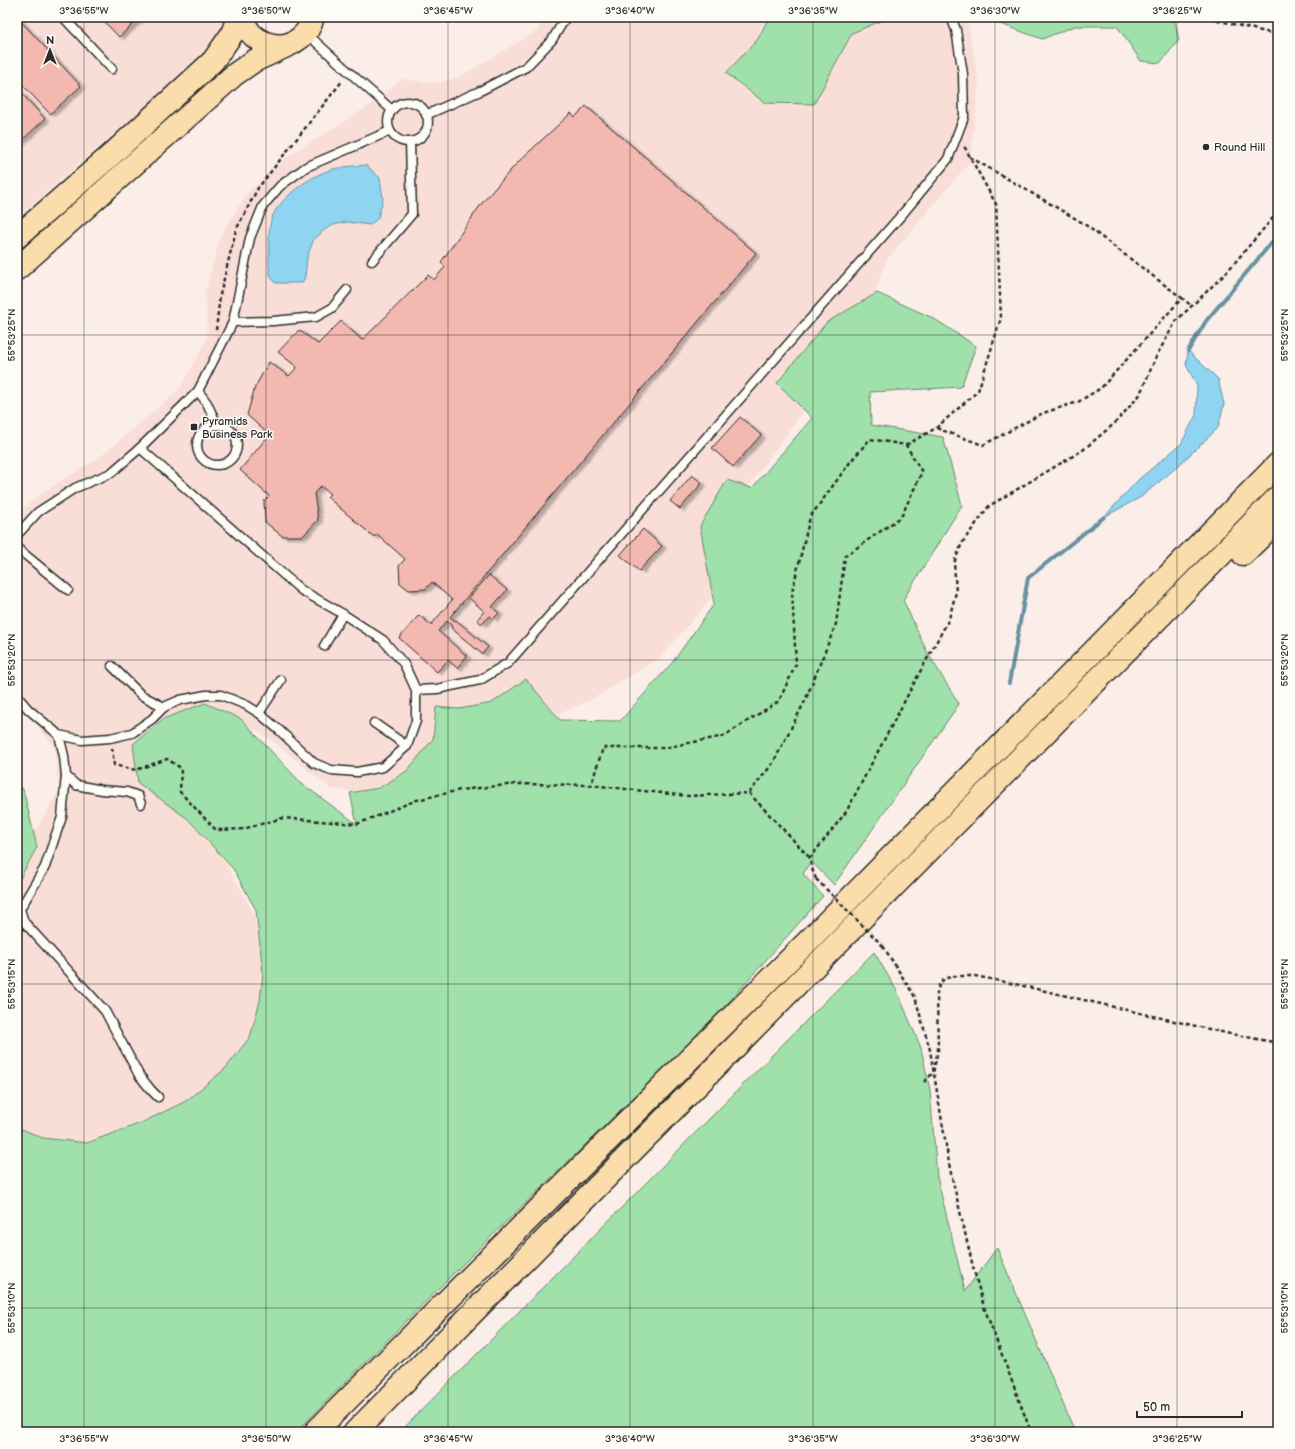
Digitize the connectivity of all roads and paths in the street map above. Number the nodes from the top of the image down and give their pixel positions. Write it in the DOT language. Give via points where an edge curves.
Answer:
graph roads {
  1 [pos="63,17"];
  2 [pos="238,17"];
  3 [pos="243,17"];
  4 [pos="566,17"];
  5 [pos="951,17"];
  6 [pos="1204,17"];
  7 [pos="304,31"];
  8 [pos="1278,35"];
  9 [pos="112,69"];
  10 [pos="392,110"];
  11 [pos="426,115"];
  12 [pos="390,131"];
  13 [pos="957,134"];
  14 [pos="410,142"];
  15 [pos="970,157"];
  16 [pos="1278,212"];
  17 [pos="17,236"];
  18 [pos="372,261"];
  19 [pos="17,269"];
  20 [pos="347,290"];
  21 [pos="1182,298"];
  22 [pos="1192,306"];
  23 [pos="233,322"];
  24 [pos="198,391"];
  25 [pos="217,425"];
  26 [pos="936,428"];
  27 [pos="906,445"];
  28 [pos="140,448"];
  29 [pos="1278,464"];
  30 [pos="1278,497"];
  31 [pos="1278,520"];
  32 [pos="17,535"];
  33 [pos="17,548"];
  34 [pos="68,590"];
  35 [pos="343,614"];
  36 [pos="324,646"];
  37 [pos="112,666"];
  38 [pos="281,680"];
  39 [pos="416,690"];
  40 [pos="17,696"];
  41 [pos="164,707"];
  42 [pos="259,713"];
  43 [pos="374,722"];
  44 [pos="59,735"];
  45 [pos="110,738"];
  46 [pos="407,746"];
  47 [pos="66,776"];
  48 [pos="591,785"];
  49 [pos="749,794"];
  50 [pos="141,804"];
  51 [pos="810,858"];
  52 [pos="868,912"];
  53 [pos="1278,1044"];
  54 [pos="933,1073"];
  55 [pos="924,1082"];
  56 [pos="158,1097"];
  57 [pos="315,1432"];
  58 [pos="355,1432"];
  59 [pos="1031,1432"];
  1 -- 9 [label="lane"];
  2 -- 17 [label="main road" via="232,34 213,62"];
  3 -- 7 [label="main road" via="247,29 253,36 270,45 278,46"];
  4 -- 11 [label="lane" via="552,40 526,67"];
  5 -- 13 [label="lane" via="956,30 963,74 964,117"];
  6 -- 8 [label="path"];
  7 -- 10 [label="lane"];
  7 -- 19 [label="main road" via="234,75"];
  10 -- 11 [label="lane" via="402,102 414,103 423,109"];
  10 -- 12 [label="lane" via="388,125"];
  11 -- 14 [label="lane" via="428,124 425,131 420,138"];
  12 -- 14 [label="lane" via="397,138"];
  12 -- 23 [label="lane" via="306,167 280,186 267,201 250,238"];
  13 -- 15 [label="path"];
  13 -- 39 [label="lane" via="948,159 905,211 508,663 480,680 437,689"];
  14 -- 18 [label="lane" via="412,214"];
  15 -- 21 [label="path" via="1083,222"];
  15 -- 26 [label="path" via="996,204 1001,318 978,391"];
  16 -- 22 [label="path" via="1225,274"];
  20 -- 23 [label="lane" via="332,308 316,317"];
  21 -- 22 [label="path"];
  21 -- 26 [label="path" via="1101,388 1078,402 1043,412 983,444"];
  22 -- 51 [label="path" via="1176,321 1139,396 1115,423 1083,450 989,506 962,543 954,563 956,592 949,619 846,812"];
  23 -- 24 [label="lane"];
  24 -- 25 [label="lane" via="207,403"];
  24 -- 28 [label="lane"];
  25 -- 25 [label="lane" via="230,430 237,441 237,448 231,460 212,465 202,458 197,446 205,429"];
  26 -- 27 [label="path"];
  27 -- 48 [label="path" via="870,439 810,517 792,592 796,664 780,701 724,736 664,748 603,748"];
  27 -- 49 [label="path" via="922,472 901,517 845,556 836,624 805,701 773,763"];
  28 -- 32 [label="lane" via="111,473 75,488 38,512"];
  28 -- 35 [label="lane" via="301,590"];
  29 -- 57 [label="main road" via="815,934"];
  30 -- 52 [label="main road"];
  31 -- 52 [label="main road"];
  33 -- 34 [label="lane"];
  35 -- 36 [label="lane"];
  35 -- 39 [label="lane" via="383,640 404,664"];
  37 -- 41 [label="lane" via="141,695"];
  38 -- 42 [label="lane"];
  39 -- 46 [label="lane" via="416,721"];
  40 -- 44 [label="lane" via="28,709"];
  41 -- 42 [label="lane" via="180,700 221,695"];
  41 -- 45 [label="lane" via="152,719 132,732"];
  42 -- 46 [label="lane" via="314,763 331,770 357,772 383,767"];
  43 -- 46 [label="lane"];
  44 -- 45 [label="lane" via="82,740"];
  44 -- 47 [label="lane"];
  45 -- 48 [label="path" via="114,765 136,770 167,759 181,768 180,792 216,830 243,829 283,818 357,824 417,800 460,790 516,784"];
  47 -- 50 [label="lane" via="76,785 127,792 138,796"];
  47 -- 56 [label="lane" via="62,817 45,868 20,909 24,922 105,1011 139,1075"];
  48 -- 49 [label="path" via="688,796"];
  49 -- 51 [label="path"];
  51 -- 54 [label="path, bridge" via="816,879 883,946 915,996 930,1050"];
  52 -- 58 [label="main road"];
  53 -- 54 [label="path" via="1015,984 975,976 954,976 944,979 937,993 938,1050"];
  54 -- 55 [label="path"];
  54 -- 59 [label="path" via="950,1169 974,1271 984,1307"];
}
